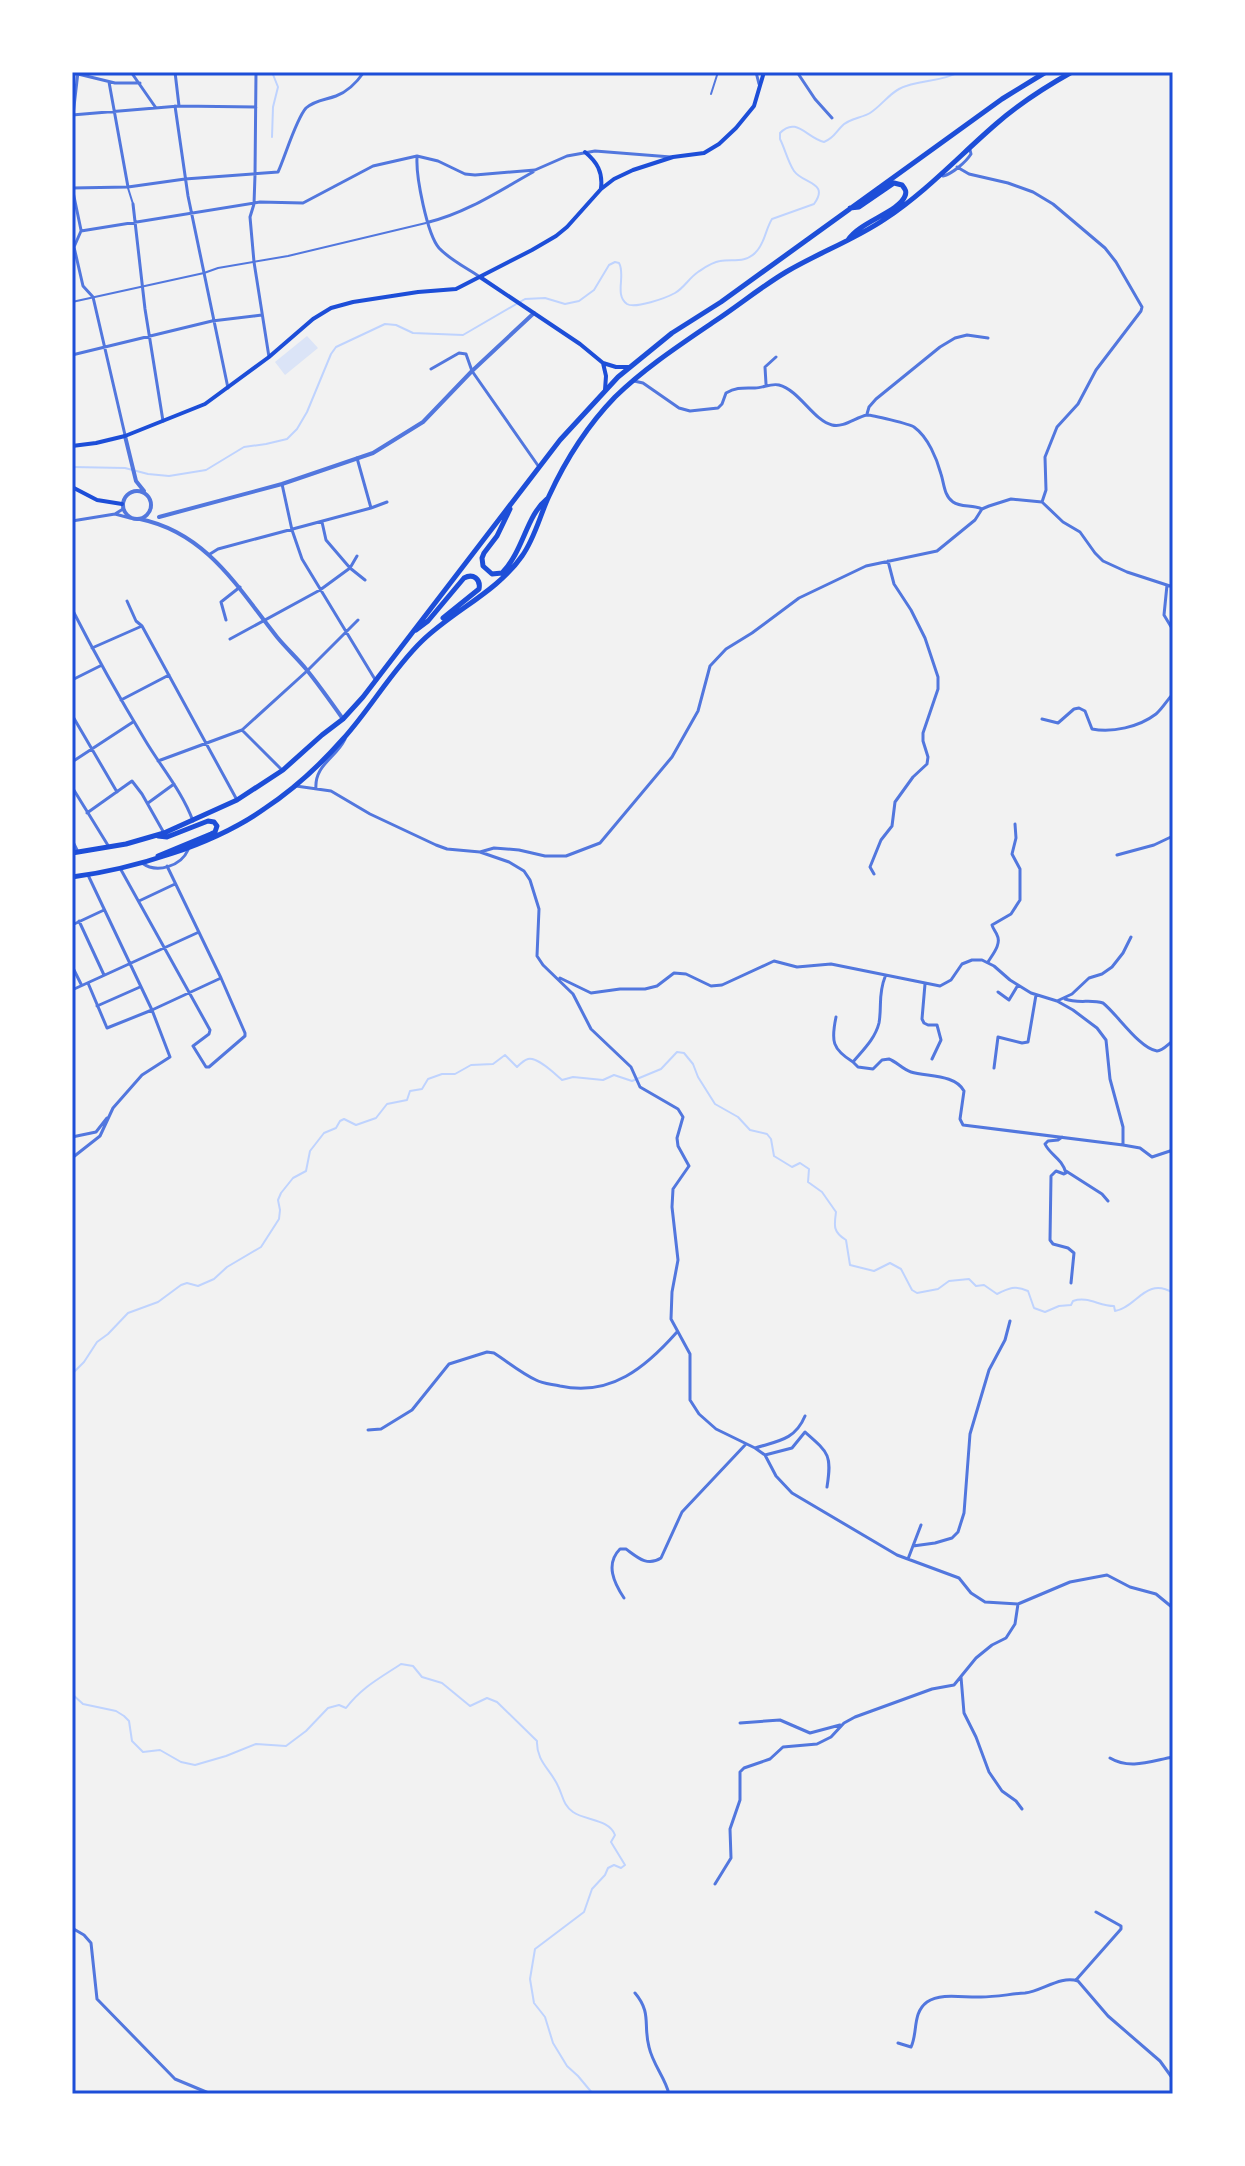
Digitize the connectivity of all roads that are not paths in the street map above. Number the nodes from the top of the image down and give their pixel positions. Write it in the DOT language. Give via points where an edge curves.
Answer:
graph roads {
  1 [pos="131,72"];
  2 [pos="175,72"];
  3 [pos="256,72"];
  4 [pos="364,72"];
  5 [pos="718,72"];
  6 [pos="756,72"];
  7 [pos="764,72"];
  8 [pos="797,72"];
  9 [pos="1046,72"];
  10 [pos="1072,72"];
  11 [pos="78,73"];
  12 [pos="109,82"];
  13 [pos="140,83"];
  14 [pos="761,89"];
  15 [pos="711,94"];
  16 [pos="177,106"];
  17 [pos="256,107"];
  18 [pos="156,108"];
  19 [pos="114,111"];
  20 [pos="72,115"];
  21 [pos="832,118"];
  22 [pos="969,149"];
  23 [pos="585,152"];
  24 [pos="417,156"];
  25 [pos="673,157"];
  26 [pos="957,167"];
  27 [pos="535,170"];
  28 [pos="255,175"];
  29 [pos="939,175"];
  30 [pos="185,179"];
  31 [pos="128,187"];
  32 [pos="72,188"];
  33 [pos="601,189"];
  34 [pos="133,204"];
  35 [pos="254,204"];
  36 [pos="848,209"];
  37 [pos="191,213"];
  38 [pos="136,221"];
  39 [pos="429,222"];
  40 [pos="81,231"];
  41 [pos="848,240"];
  42 [pos="73,247"];
  43 [pos="254,262"];
  44 [pos="202,273"];
  45 [pos="480,277"];
  46 [pos="142,286"];
  47 [pos="93,297"];
  48 [pos="72,302"];
  49 [pos="535,313"];
  50 [pos="262,315"];
  51 [pos="215,320"];
  52 [pos="150,336"];
  53 [pos="988,338"];
  54 [pos="105,347"];
  55 [pos="72,355"];
  56 [pos="269,357"];
  57 [pos="776,357"];
  58 [pos="603,363"];
  59 [pos="629,367"];
  60 [pos="431,369"];
  61 [pos="472,371"];
  62 [pos="631,381"];
  63 [pos="766,385"];
  64 [pos="228,388"];
  65 [pos="605,390"];
  66 [pos="867,415"];
  67 [pos="163,421"];
  68 [pos="125,436"];
  69 [pos="72,446"];
  70 [pos="357,458"];
  71 [pos="539,467"];
  72 [pos="136,479"];
  73 [pos="282,484"];
  74 [pos="72,487"];
  75 [pos="130,492"];
  76 [pos="145,493"];
  77 [pos="547,499"];
  78 [pos="151,502"];
  79 [pos="387,502"];
  80 [pos="1042,502"];
  81 [pos="510,504"];
  82 [pos="123,507"];
  83 [pos="371,508"];
  84 [pos="982,509"];
  85 [pos="115,514"];
  86 [pos="159,517"];
  87 [pos="130,518"];
  88 [pos="143,520"];
  89 [pos="72,521"];
  90 [pos="322,522"];
  91 [pos="165,526"];
  92 [pos="292,530"];
  93 [pos="210,554"];
  94 [pos="357,556"];
  95 [pos="888,560"];
  96 [pos="350,568"];
  97 [pos="365,580"];
  98 [pos="1167,585"];
  99 [pos="240,587"];
  100 [pos="1173,587"];
  101 [pos="320,590"];
  102 [pos="127,601"];
  103 [pos="72,609"];
  104 [pos="226,620"];
  105 [pos="264,620"];
  106 [pos="358,620"];
  107 [pos="142,626"];
  108 [pos="1173,630"];
  109 [pos="346,631"];
  110 [pos="412,631"];
  111 [pos="430,634"];
  112 [pos="230,639"];
  113 [pos="92,648"];
  114 [pos="100,666"];
  115 [pos="307,671"];
  116 [pos="169,675"];
  117 [pos="72,680"];
  118 [pos="376,681"];
  119 [pos="1173,694"];
  120 [pos="121,700"];
  121 [pos="72,715"];
  122 [pos="343,719"];
  123 [pos="1042,719"];
  124 [pos="134,722"];
  125 [pos="242,730"];
  126 [pos="345,737"];
  127 [pos="207,743"];
  128 [pos="92,747"];
  129 [pos="158,761"];
  130 [pos="72,762"];
  131 [pos="283,770"];
  132 [pos="174,784"];
  133 [pos="294,786"];
  134 [pos="72,787"];
  135 [pos="316,789"];
  136 [pos="117,792"];
  137 [pos="237,800"];
  138 [pos="148,804"];
  139 [pos="87,813"];
  140 [pos="193,821"];
  141 [pos="1015,824"];
  142 [pos="164,833"];
  143 [pos="155,836"];
  144 [pos="1173,836"];
  145 [pos="72,840"];
  146 [pos="189,846"];
  147 [pos="109,847"];
  148 [pos="75,852"];
  149 [pos="480,852"];
  150 [pos="1117,855"];
  151 [pos="154,859"];
  152 [pos="142,863"];
  153 [pos="167,866"];
  154 [pos="120,868"];
  155 [pos="874,874"];
  156 [pos="88,875"];
  157 [pos="72,877"];
  158 [pos="175,884"];
  159 [pos="139,901"];
  160 [pos="104,910"];
  161 [pos="79,921"];
  162 [pos="72,925"];
  163 [pos="199,932"];
  164 [pos="1131,937"];
  165 [pos="165,946"];
  166 [pos="129,963"];
  167 [pos="987,963"];
  168 [pos="72,966"];
  169 [pos="104,975"];
  170 [pos="886,976"];
  171 [pos="557,977"];
  172 [pos="221,978"];
  173 [pos="88,983"];
  174 [pos="925,984"];
  175 [pos="1018,985"];
  176 [pos="81,986"];
  177 [pos="140,987"];
  178 [pos="72,990"];
  179 [pos="191,992"];
  180 [pos="998,992"];
  181 [pos="1036,995"];
  182 [pos="1065,999"];
  183 [pos="1057,1001"];
  184 [pos="97,1006"];
  185 [pos="152,1010"];
  186 [pos="836,1017"];
  187 [pos="1173,1041"];
  188 [pos="932,1059"];
  189 [pos="853,1062"];
  190 [pos="994,1068"];
  191 [pos="109,1115"];
  192 [pos="72,1137"];
  193 [pos="1062,1137"];
  194 [pos="1123,1145"];
  195 [pos="1173,1150"];
  196 [pos="72,1158"];
  197 [pos="1066,1171"];
  198 [pos="1108,1201"];
  199 [pos="1071,1283"];
  200 [pos="1010,1321"];
  201 [pos="678,1331"];
  202 [pos="805,1416"];
  203 [pos="368,1430"];
  204 [pos="746,1443"];
  205 [pos="755,1448"];
  206 [pos="765,1455"];
  207 [pos="827,1487"];
  208 [pos="921,1525"];
  209 [pos="913,1546"];
  210 [pos="908,1559"];
  211 [pos="624,1598"];
  212 [pos="1018,1604"];
  213 [pos="1173,1608"];
  214 [pos="961,1677"];
  215 [pos="740,1723"];
  216 [pos="844,1723"];
  217 [pos="1173,1757"];
  218 [pos="1110,1758"];
  219 [pos="1022,1809"];
  220 [pos="715,1884"];
  221 [pos="1096,1912"];
  222 [pos="72,1928"];
  223 [pos="1076,1980"];
  224 [pos="635,1993"];
  225 [pos="898,2043"];
  226 [pos="1173,2079"];
  227 [pos="211,2094"];
  228 [pos="669,2094"];
  1 -- 13 [label="street"];
  2 -- 16 [label="street"];
  3 -- 17 [label="street"];
  4 -- 28 [label="street" via="340,94 304,110 279,171"];
  5 -- 15 [label="street"];
  6 -- 14 [label="street"];
  7 -- 14 [label="main road"];
  8 -- 21 [label="street"];
  9 -- 36 [label="highway"];
  10 -- 22 [label="highway" via="1030,97"];
  11 -- 12 [label="street"];
  11 -- 20 [label="street"];
  12 -- 13 [label="street"];
  12 -- 19 [label="street"];
  13 -- 18 [label="street"];
  14 -- 25 [label="main road" via="750,113 719,144 696,155"];
  16 -- 17 [label="street"];
  16 -- 18 [label="street"];
  16 -- 30 [label="street"];
  17 -- 28 [label="street"];
  18 -- 19 [label="street"];
  19 -- 20 [label="street"];
  19 -- 31 [label="street"];
  22 -- 26 [label="street" via="969,157"];
  22 -- 29 [label="highway"];
  23 -- 25 [label="street"];
  23 -- 27 [label="street"];
  23 -- 33 [label="main road" via="601,172"];
  24 -- 27 [label="street" via="465,174"];
  24 -- 35 [label="street" via="373,166 308,201"];
  24 -- 39 [label="street"];
  25 -- 33 [label="main road" via="624,174"];
  26 -- 29 [label="street"];
  26 -- 80 [label="street" via="1033,192 1053,204 1105,248 1142,307 1057,427 1045,457"];
  27 -- 39 [label="street" via="464,210"];
  28 -- 30 [label="street"];
  28 -- 35 [label="street"];
  29 -- 41 [label="highway" via="884,220"];
  30 -- 31 [label="street"];
  30 -- 37 [label="street"];
  31 -- 32 [label="street"];
  31 -- 34 [label="street"];
  32 -- 40 [label="street"];
  33 -- 45 [label="main road" via="556,236"];
  34 -- 38 [label="street"];
  35 -- 37 [label="street"];
  35 -- 43 [label="street"];
  36 -- 41 [label="highway" via="894,183 905,188 901,202"];
  36 -- 59 [label="highway"];
  37 -- 38 [label="street"];
  37 -- 44 [label="street"];
  38 -- 40 [label="street"];
  38 -- 46 [label="street"];
  39 -- 43 [label="street"];
  39 -- 45 [label="street" via="441,250"];
  40 -- 42 [label="street"];
  41 -- 62 [label="highway" via="766,285"];
  42 -- 47 [label="street" via="83,286"];
  43 -- 44 [label="street"];
  43 -- 50 [label="street"];
  44 -- 46 [label="street"];
  44 -- 51 [label="street"];
  45 -- 49 [label="main road"];
  45 -- 56 [label="main road" via="453,290 331,308"];
  46 -- 47 [label="street"];
  46 -- 52 [label="street"];
  47 -- 48 [label="street"];
  47 -- 54 [label="street"];
  49 -- 58 [label="main road"];
  49 -- 61 [label="street"];
  50 -- 51 [label="street"];
  50 -- 56 [label="street"];
  51 -- 52 [label="street"];
  51 -- 64 [label="street"];
  52 -- 54 [label="street"];
  52 -- 67 [label="street"];
  53 -- 66 [label="street" via="967,335 940,347 876,399"];
  54 -- 55 [label="street"];
  54 -- 68 [label="street"];
  56 -- 64 [label="main road"];
  57 -- 63 [label="street" via="765,367"];
  58 -- 59 [label="main road"];
  58 -- 65 [label="main road"];
  59 -- 65 [label="highway"];
  60 -- 61 [label="street" via="463,353"];
  61 -- 70 [label="street" via="423,422"];
  61 -- 71 [label="street"];
  62 -- 63 [label="street" via="690,411 718,408 726,393 736,388"];
  62 -- 77 [label="highway" via="578,443"];
  63 -- 66 [label="street" via="785,388 832,425"];
  64 -- 67 [label="main road"];
  65 -- 71 [label="highway"];
  66 -- 84 [label="street" via="914,427 927,441 951,501"];
  67 -- 68 [label="main road"];
  68 -- 69 [label="main road"];
  68 -- 72 [label="street"];
  70 -- 73 [label="street"];
  70 -- 83 [label="street"];
  71 -- 81 [label="highway"];
  72 -- 75 [label="street"];
  72 -- 76 [label="street"];
  73 -- 86 [label="street"];
  73 -- 92 [label="street"];
  74 -- 82 [label="main road"];
  75 -- 76 [label="street"];
  75 -- 82 [label="street"];
  76 -- 78 [label="street"];
  77 -- 81 [label="highway" via="513,560 502,573 492,574 483,566 483,555"];
  77 -- 111 [label="highway" via="527,549 508,575"];
  78 -- 86 [label="street"];
  78 -- 88 [label="street"];
  79 -- 83 [label="street"];
  80 -- 84 [label="street" via="1011,499"];
  80 -- 98 [label="street" via="1080,532 1103,561"];
  81 -- 110 [label="highway"];
  82 -- 85 [label="street"];
  82 -- 87 [label="street"];
  83 -- 90 [label="street"];
  84 -- 95 [label="street" via="937,551"];
  85 -- 87 [label="street"];
  85 -- 89 [label="street"];
  86 -- 88 [label="street"];
  86 -- 91 [label="street"];
  87 -- 88 [label="street"];
  88 -- 91 [label="street"];
  90 -- 92 [label="street"];
  90 -- 96 [label="street" via="326,540"];
  91 -- 93 [label="street"];
  92 -- 93 [label="street"];
  92 -- 101 [label="street"];
  93 -- 99 [label="street"];
  94 -- 96 [label="street"];
  95 -- 149 [label="street" via="799,598 717,656 694,719 672,757 600,843 566,856 494,848"];
  95 -- 155 [label="street" via="894,584 925,638 938,689 923,733 927,764 895,802 892,826 870,867"];
  96 -- 97 [label="street"];
  96 -- 101 [label="street"];
  98 -- 100 [label="street"];
  98 -- 108 [label="street" via="1164,615"];
  99 -- 104 [label="street" via="221,602"];
  99 -- 105 [label="street"];
  101 -- 105 [label="street"];
  101 -- 109 [label="street"];
  102 -- 107 [label="street"];
  103 -- 113 [label="street"];
  105 -- 112 [label="street"];
  105 -- 115 [label="street"];
  106 -- 109 [label="street"];
  107 -- 113 [label="street"];
  107 -- 116 [label="street"];
  109 -- 115 [label="street"];
  109 -- 118 [label="street"];
  110 -- 111 [label="highway" via="428,621 464,578 476,577 479,589"];
  110 -- 118 [label="highway"];
  111 -- 126 [label="highway"];
  113 -- 114 [label="street"];
  114 -- 117 [label="street"];
  114 -- 120 [label="street"];
  115 -- 122 [label="street"];
  115 -- 125 [label="street"];
  116 -- 120 [label="street"];
  116 -- 127 [label="street"];
  118 -- 122 [label="highway"];
  119 -- 123 [label="street" via="1148,720 1113,730 1092,729 1079,708 1058,723"];
  120 -- 124 [label="street"];
  121 -- 128 [label="street"];
  122 -- 131 [label="highway"];
  124 -- 128 [label="street"];
  124 -- 129 [label="street"];
  125 -- 127 [label="street"];
  125 -- 131 [label="street"];
  126 -- 133 [label="highway"];
  126 -- 135 [label="street" via="318,772"];
  127 -- 129 [label="street"];
  127 -- 137 [label="street"];
  128 -- 130 [label="street"];
  128 -- 136 [label="street"];
  129 -- 132 [label="street"];
  131 -- 137 [label="highway"];
  132 -- 138 [label="street"];
  132 -- 140 [label="street"];
  133 -- 135 [label="street"];
  133 -- 146 [label="highway" via="244,822"];
  134 -- 139 [label="street"];
  135 -- 149 [label="street" via="331,791 436,845"];
  136 -- 138 [label="street" via="132,781"];
  136 -- 139 [label="street"];
  137 -- 140 [label="highway"];
  138 -- 142 [label="street"];
  139 -- 147 [label="street"];
  140 -- 142 [label="highway"];
  141 -- 167 [label="street" via="1012,857 1020,871 1021,897 1011,914 992,925 999,942"];
  142 -- 143 [label="highway"];
  143 -- 147 [label="highway"];
  143 -- 151 [label="highway" via="167,837 208,821 217,826 215,832"];
  144 -- 150 [label="street"];
  145 -- 148 [label="street"];
  146 -- 151 [label="highway"];
  146 -- 153 [label="street" via="182,860"];
  147 -- 148 [label="highway"];
  149 -- 171 [label="street" via="516,866 530,880 540,918 537,956"];
  151 -- 152 [label="highway"];
  152 -- 153 [label="street" via="152,869"];
  152 -- 154 [label="highway"];
  153 -- 158 [label="street"];
  154 -- 156 [label="highway"];
  154 -- 159 [label="street"];
  156 -- 157 [label="highway"];
  156 -- 160 [label="street"];
  158 -- 159 [label="street"];
  158 -- 163 [label="street"];
  159 -- 165 [label="street"];
  160 -- 161 [label="street"];
  160 -- 166 [label="street"];
  161 -- 162 [label="street"];
  161 -- 169 [label="street"];
  163 -- 165 [label="street"];
  163 -- 172 [label="street"];
  164 -- 182 [label="street" via="1112,967"];
  165 -- 166 [label="street"];
  165 -- 179 [label="street"];
  166 -- 169 [label="street"];
  166 -- 177 [label="street"];
  167 -- 174 [label="street" via="972,960 940,986"];
  167 -- 175 [label="street"];
  168 -- 176 [label="street"];
  169 -- 173 [label="street"];
  170 -- 171 [label="street" via="831,964 797,967 774,961 722,985 674,973 645,989 591,993"];
  170 -- 174 [label="street"];
  170 -- 189 [label="street" via="877,1029"];
  171 -- 201 [label="street" via="573,994 591,1029 631,1067 640,1087 683,1117 677,1138 689,1166 673,1189 672,1207 678,1260 671,1319"];
  172 -- 179 [label="street"];
  172 -- 179 [label="street" via="246,1035 209,1067 193,1048 210,1030"];
  173 -- 176 [label="street"];
  173 -- 184 [label="street"];
  174 -- 188 [label="street" via="922,1019 937,1025 941,1040"];
  175 -- 180 [label="street" via="1009,1000"];
  175 -- 181 [label="street"];
  176 -- 178 [label="street"];
  177 -- 184 [label="street"];
  177 -- 185 [label="street"];
  179 -- 185 [label="street"];
  181 -- 183 [label="street"];
  181 -- 190 [label="street" via="1028,1042 998,1037"];
  182 -- 183 [label="street"];
  182 -- 187 [label="street" via="1103,1003 1154,1050"];
  183 -- 194 [label="street" via="1106,1040"];
  184 -- 185 [label="street" via="107,1028"];
  185 -- 191 [label="street" via="170,1057 142,1075"];
  186 -- 189 [label="street" via="834,1043"];
  189 -- 193 [label="street" via="873,1069 889,1059 911,1072 957,1083 964,1091 963,1125"];
  191 -- 192 [label="street" via="96,1132"];
  191 -- 196 [label="street" via="105,1131"];
  193 -- 194 [label="street"];
  193 -- 197 [label="street" via="1045,1146"];
  194 -- 195 [label="street" via="1152,1157"];
  197 -- 198 [label="street"];
  197 -- 199 [label="street" via="1051,1176 1050,1240 1074,1253"];
  200 -- 209 [label="street" via="970,1434 958,1532"];
  201 -- 203 [label="street" via="626,1377 572,1389 538,1381 494,1353 457,1360 442,1370 412,1410 381,1429"];
  201 -- 204 [label="street" via="690,1354 690,1400 716,1429"];
  202 -- 205 [label="street" via="791,1435"];
  204 -- 205 [label="street"];
  204 -- 211 [label="street" via="682,1512 661,1558 637,1560 626,1549 614,1555 612,1574"];
  205 -- 206 [label="street"];
  206 -- 207 [label="street" via="792,1448 805,1432 831,1464"];
  206 -- 210 [label="street" via="792,1493"];
  208 -- 209 [label="street"];
  209 -- 210 [label="street"];
  210 -- 212 [label="street" via="959,1578 985,1602"];
  212 -- 213 [label="street" via="1070,1582 1107,1575 1156,1594"];
  212 -- 214 [label="street" via="1006,1638 976,1658"];
  214 -- 216 [label="street" via="954,1685"];
  214 -- 219 [label="street" via="964,1713 989,1772"];
  215 -- 216 [label="street" via="780,1720 810,1733"];
  216 -- 220 [label="street" via="817,1744 783,1747 740,1772 740,1800 730,1829 731,1858"];
  217 -- 218 [label="street" via="1132,1766"];
  221 -- 223 [label="street" via="1121,1929"];
  222 -- 227 [label="street" via="91,1943 97,1999 175,2079"];
  223 -- 225 [label="street" via="1033,1992 930,1999 916,2018 914,2043"];
  223 -- 226 [label="street"];
  224 -- 228 [label="street" via="645,2004 653,2063"];
}
